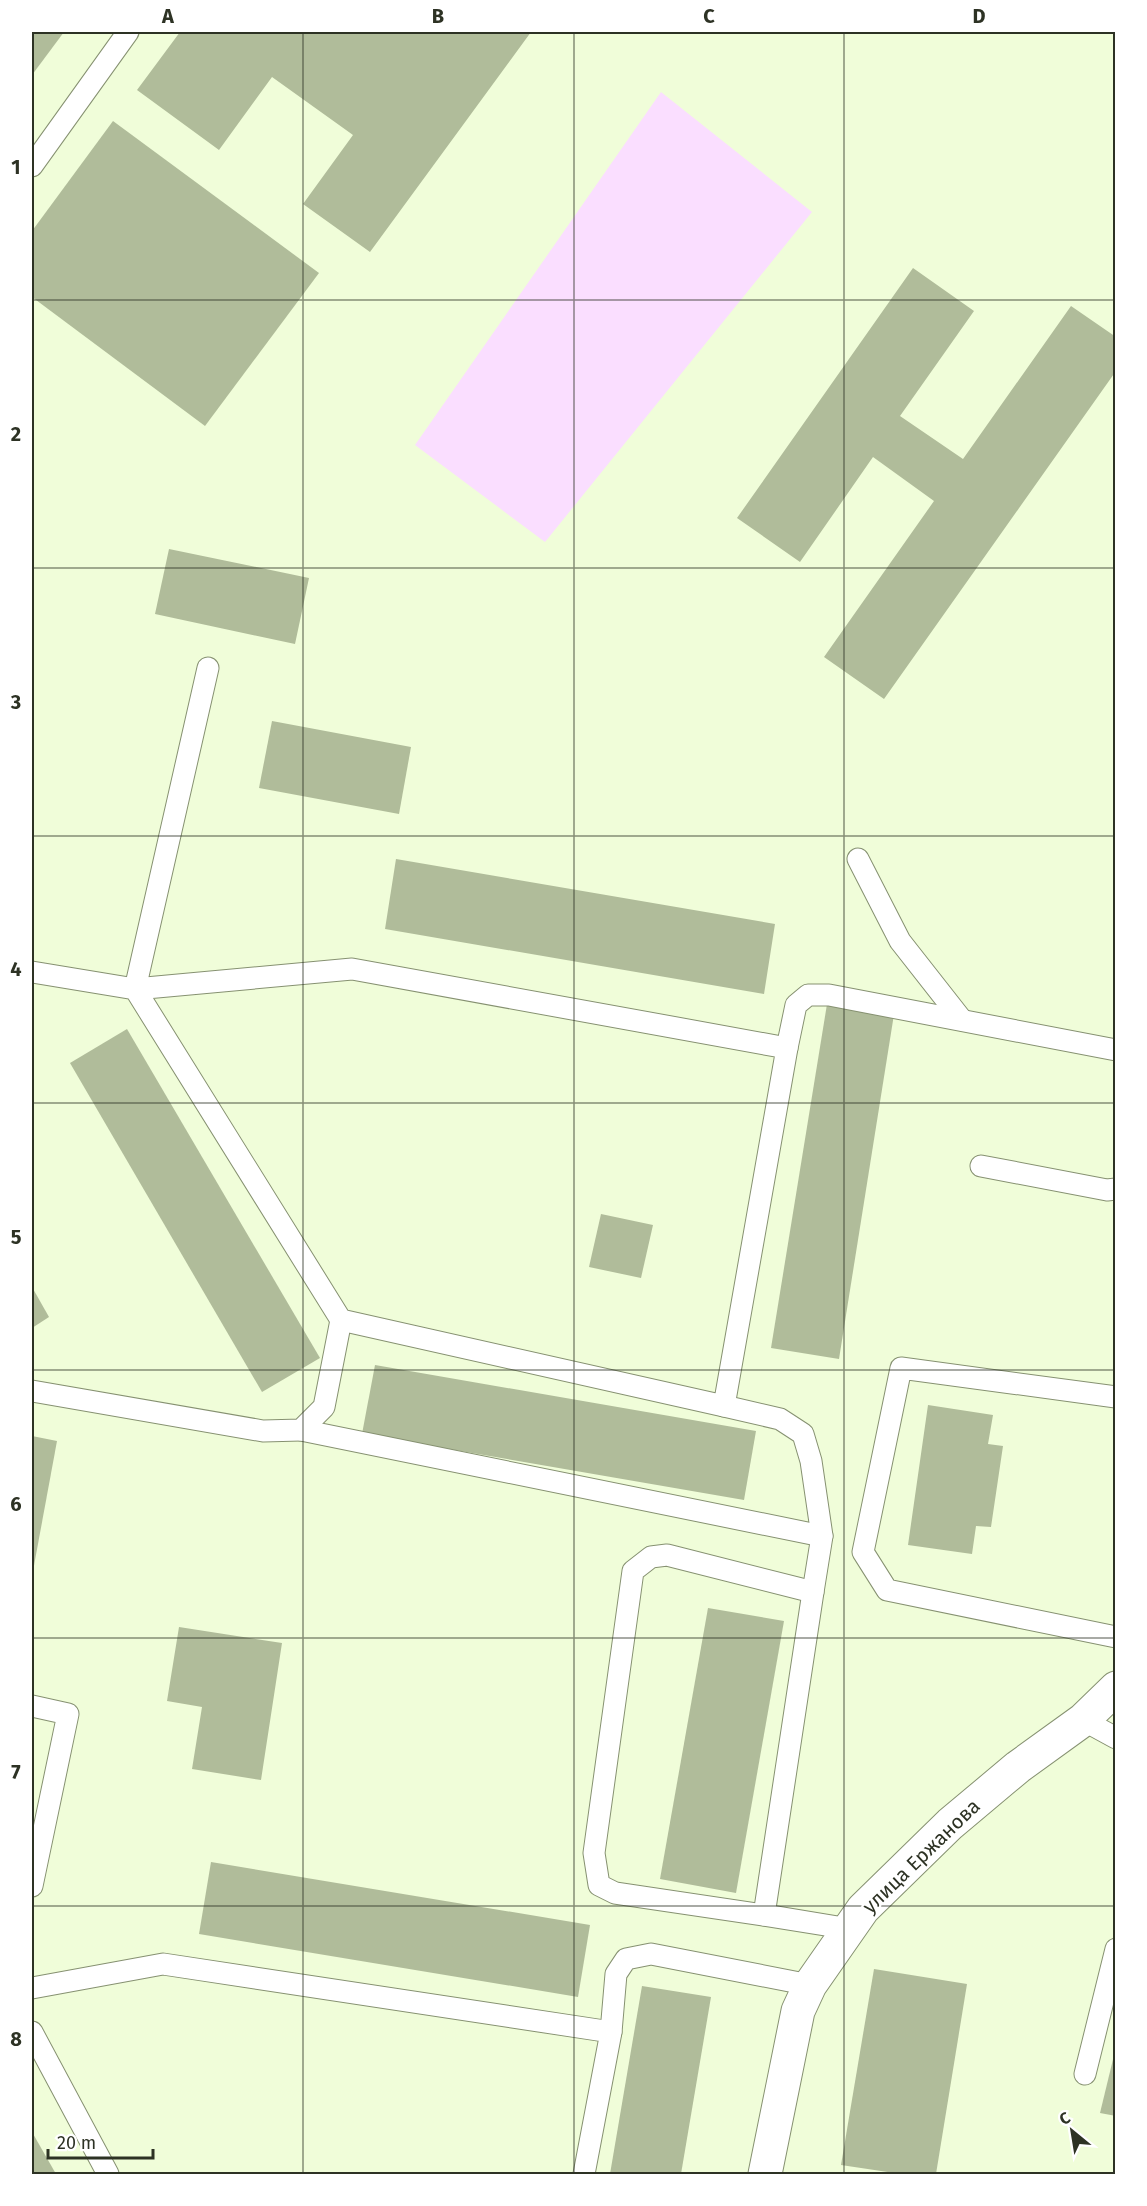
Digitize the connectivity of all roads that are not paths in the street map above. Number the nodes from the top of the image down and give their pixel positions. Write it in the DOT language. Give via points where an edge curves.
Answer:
graph roads {
  1 [pos="128,32"];
  2 [pos="32,166"];
  3 [pos="208,668"];
  4 [pos="858,859"];
  5 [pos="32,972"];
  6 [pos="135,989"];
  7 [pos="962,1020"];
  8 [pos="787,1048"];
  9 [pos="1116,1050"];
  10 [pos="981,1166"];
  11 [pos="1116,1189"];
  12 [pos="341,1320"];
  13 [pos="32,1391"];
  14 [pos="1116,1397"];
  15 [pos="724,1406"];
  16 [pos="301,1430"];
  17 [pos="822,1536"];
  18 [pos="813,1592"];
  19 [pos="1116,1637"];
  20 [pos="1116,1688"];
  21 [pos="32,1706"];
  22 [pos="1083,1720"];
  23 [pos="1116,1738"];
  24 [pos="32,1886"];
  25 [pos="764,1915"];
  26 [pos="850,1929"];
  27 [pos="1116,1949"];
  28 [pos="810,1985"];
  29 [pos="32,1988"];
  30 [pos="32,2032"];
  31 [pos="611,2032"];
  32 [pos="1085,2073"];
  33 [pos="108,2175"];
  34 [pos="584,2175"];
  35 [pos="765,2175"];
  1 -- 2 [label="lane"];
  3 -- 6 [label="lane"];
  4 -- 7 [label="lane" via="900,941"];
  5 -- 6 [label="lane"];
  6 -- 8 [label="lane" via="352,969"];
  6 -- 12 [label="lane"];
  7 -- 8 [label="lane" via="829,995 808,995 796,1005"];
  7 -- 9 [label="lane"];
  8 -- 15 [label="lane"];
  10 -- 11 [label="lane"];
  12 -- 15 [label="lane"];
  12 -- 16 [label="lane" via="324,1407"];
  13 -- 16 [label="lane" via="263,1431"];
  14 -- 19 [label="lane" via="901,1368 863,1552 887,1590"];
  15 -- 17 [label="lane" via="780,1419 804,1434"];
  16 -- 17 [label="lane"];
  17 -- 18 [label="lane"];
  18 -- 25 [label="lane"];
  18 -- 25 [label="lane" via="667,1556 651,1557 633,1571 594,1853 599,1885 615,1893"];
  20 -- 22 [label="street, улица Ержанова"];
  21 -- 24 [label="lane" via="68,1714"];
  22 -- 23 [label="lane"];
  22 -- 26 [label="street, улица Ержанова" via="1018,1767 950,1824 863,1909"];
  25 -- 26 [label="lane"];
  26 -- 28 [label="street, улица Ержанова"];
  27 -- 32 [label="lane"];
  28 -- 31 [label="lane" via="651,1954 626,1959 616,1974"];
  28 -- 35 [label="street, улица Ержанова" via="798,2011"];
  29 -- 31 [label="lane" via="163,1964"];
  30 -- 33 [label="lane"];
  31 -- 34 [label="lane"];
}
